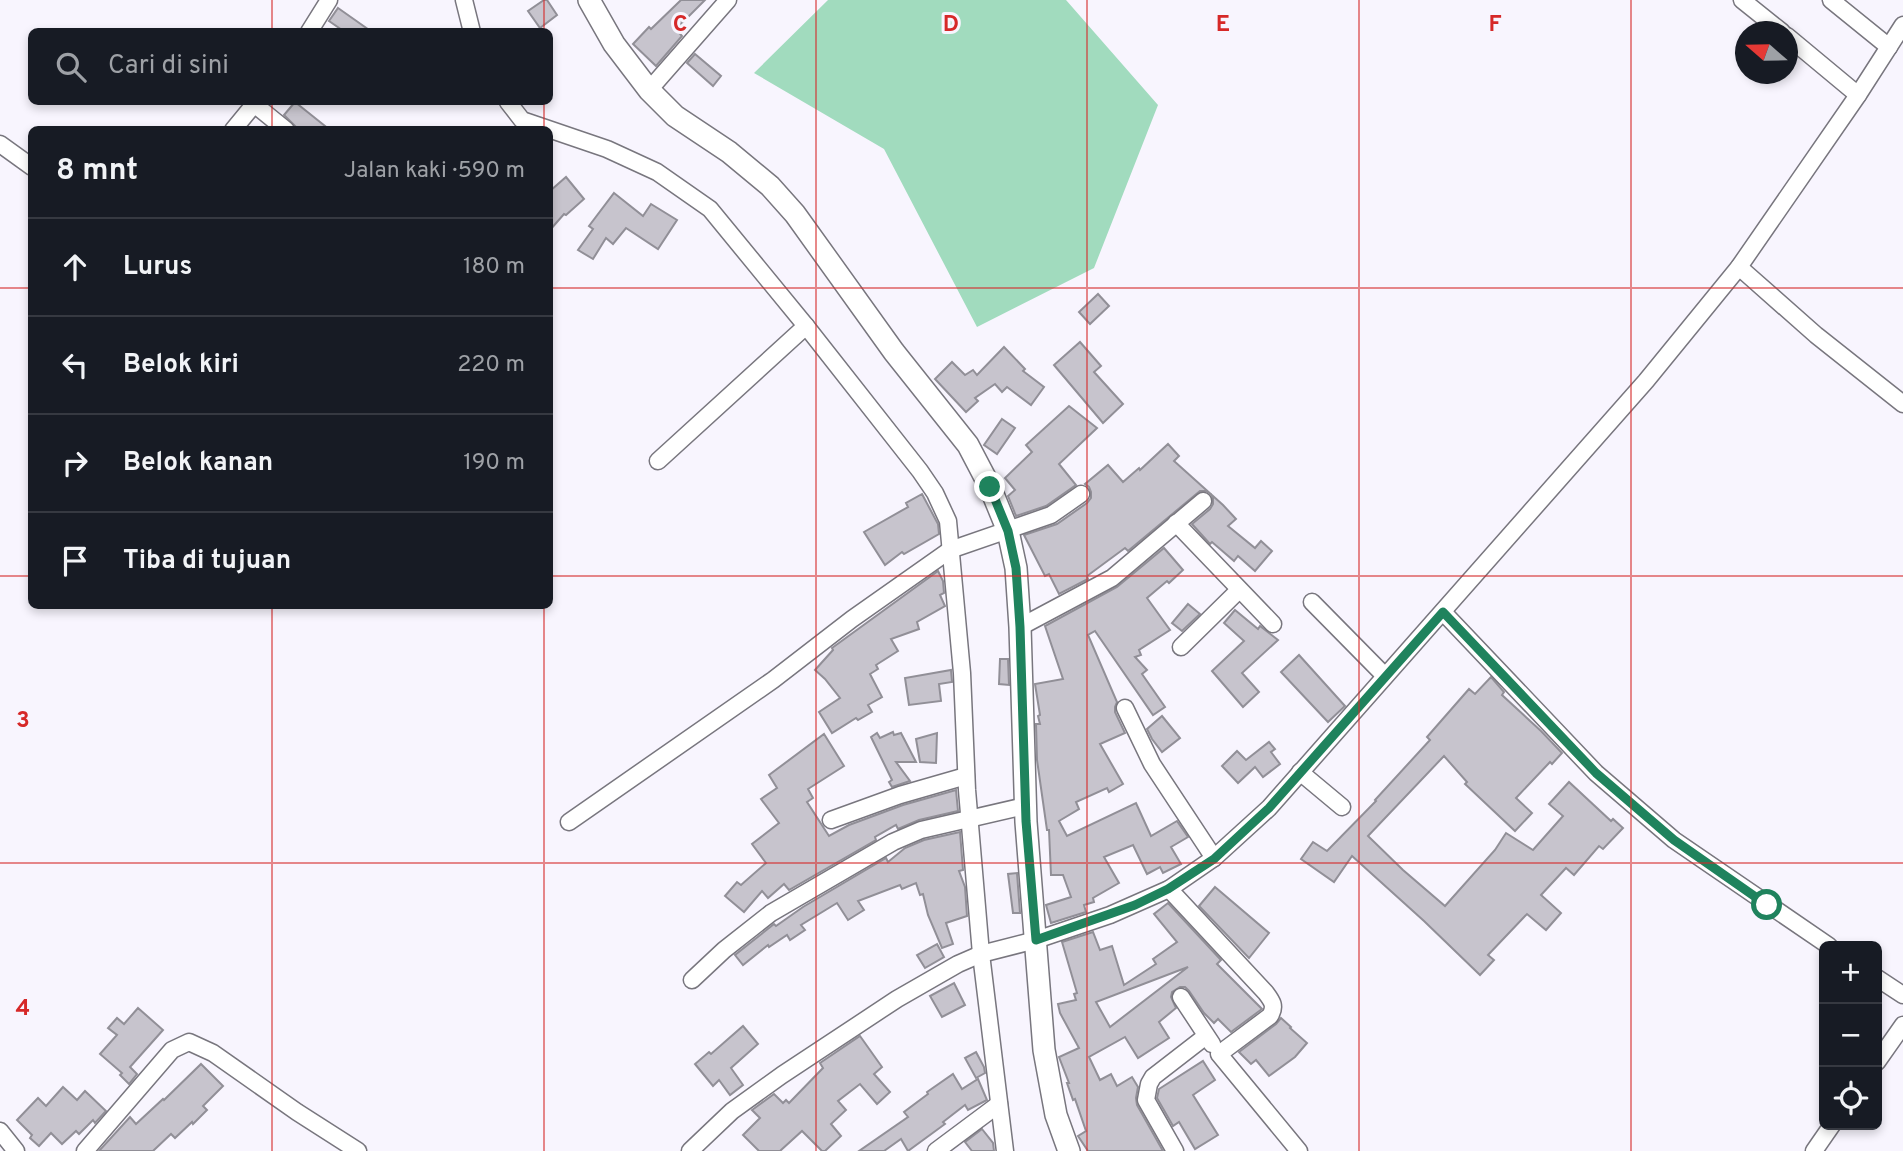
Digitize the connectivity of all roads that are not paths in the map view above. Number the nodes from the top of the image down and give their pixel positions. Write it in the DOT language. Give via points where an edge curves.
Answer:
graph roads {
  1 [pos="329,0"];
  2 [pos="464,0"];
  3 [pos="589,0"];
  4 [pos="728,0"];
  5 [pos="1742,0"];
  6 [pos="1842,3"];
  7 [pos="1768,21"];
  8 [pos="1903,25"];
  9 [pos="312,28"];
  10 [pos="471,28"];
  11 [pos="1798,45"];
  12 [pos="1889,47"];
  13 [pos="649,90"];
  14 [pos="1858,95"];
  15 [pos="253,105"];
  16 [pos="257,105"];
  17 [pos="509,105"];
  18 [pos="517,125"];
  19 [pos="236,126"];
  20 [pos="281,126"];
  21 [pos="553,135"];
  22 [pos="0,144"];
  23 [pos="28,164"];
  24 [pos="1740,267"];
  25 [pos="806,326"];
  26 [pos="1903,404"];
  27 [pos="658,461"];
  28 [pos="1081,494"];
  29 [pos="1203,501"];
  30 [pos="1176,523"];
  31 [pos="999,534"];
  32 [pos="955,548"];
  33 [pos="1239,590"];
  34 [pos="1312,603"];
  35 [pos="1443,612"];
  36 [pos="1273,624"];
  37 [pos="1020,627"];
  38 [pos="1181,647"];
  39 [pos="1385,676"];
  40 [pos="1125,708"];
  41 [pos="1300,772"];
  42 [pos="966,776"];
  43 [pos="1025,806"];
  44 [pos="1342,807"];
  45 [pos="970,818"];
  46 [pos="831,820"];
  47 [pos="569,822"];
  48 [pos="1214,859"];
  49 [pos="1168,889"];
  50 [pos="1030,941"];
  51 [pos="1822,941"];
  52 [pos="985,953"];
  53 [pos="692,980"];
  54 [pos="1882,981"];
  55 [pos="1903,995"];
  56 [pos="1181,997"];
  57 [pos="1903,1025"];
  58 [pos="1206,1036"];
  59 [pos="1219,1054"];
  60 [pos="1882,1055"];
  61 [pos="999,1104"];
  62 [pos="0,1130"];
  63 [pos="1829,1130"];
  64 [pos="16,1151"];
  65 [pos="85,1151"];
  66 [pos="358,1151"];
  67 [pos="690,1151"];
  68 [pos="936,1151"];
  69 [pos="1004,1151"];
  70 [pos="1069,1151"];
  71 [pos="1175,1151"];
  72 [pos="1299,1151"];
  73 [pos="1814,1151"];
  1 -- 9 [label="street"];
  2 -- 10 [label="street"];
  3 -- 13 [label="main road" via="614,44"];
  4 -- 13 [label="street"];
  5 -- 7 [label="street"];
  6 -- 12 [label="street"];
  8 -- 12 [label="street"];
  11 -- 14 [label="street"];
  12 -- 14 [label="street"];
  13 -- 31 [label="main road" via="674,116 729,152 795,214 968,446 990,487"];
  14 -- 24 [label="street"];
  15 -- 19 [label="street"];
  16 -- 20 [label="street"];
  17 -- 18 [label="street"];
  21 -- 25 [label="street" via="607,149 657,172 710,209"];
  22 -- 23 [label="street"];
  24 -- 26 [label="street"];
  24 -- 35 [label="street"];
  25 -- 27 [label="street"];
  25 -- 32 [label="street" via="935,493"];
  28 -- 31 [label="street" via="1051,515"];
  29 -- 30 [label="street"];
  30 -- 33 [label="street"];
  30 -- 37 [label="street" via="1112,578"];
  31 -- 32 [label="street"];
  31 -- 37 [label="main road" via="1016,568"];
  32 -- 42 [label="street"];
  32 -- 47 [label="street"];
  33 -- 36 [label="street"];
  33 -- 38 [label="street"];
  34 -- 39 [label="street"];
  35 -- 39 [label="street"];
  35 -- 51 [label="street" via="1596,773 1674,840"];
  37 -- 43 [label="main road"];
  39 -- 41 [label="street"];
  40 -- 48 [label="street" via="1152,764"];
  41 -- 44 [label="street"];
  41 -- 48 [label="street"];
  42 -- 45 [label="street"];
  42 -- 46 [label="street"];
  43 -- 45 [label="street"];
  43 -- 50 [label="main road"];
  45 -- 52 [label="street"];
  45 -- 53 [label="street" via="922,830 872,854 771,913"];
  48 -- 49 [label="street"];
  49 -- 50 [label="street" via="1110,915"];
  49 -- 59 [label="street" via="1273,1002 1270,1016"];
  50 -- 52 [label="street"];
  50 -- 70 [label="main road" via="1056,1115"];
  52 -- 61 [label="street"];
  52 -- 67 [label="street" via="898,999 824,1047 733,1111"];
  54 -- 55 [label="street"];
  56 -- 58 [label="street"];
  57 -- 60 [label="street"];
  58 -- 59 [label="street"];
  58 -- 71 [label="street" via="1153,1077 1146,1092 1146,1100"];
  59 -- 72 [label="street"];
  61 -- 68 [label="street"];
  61 -- 69 [label="street"];
  62 -- 64 [label="street"];
  63 -- 73 [label="street"];
  65 -- 66 [label="street" via="172,1050 189,1042 213,1052"];
}
